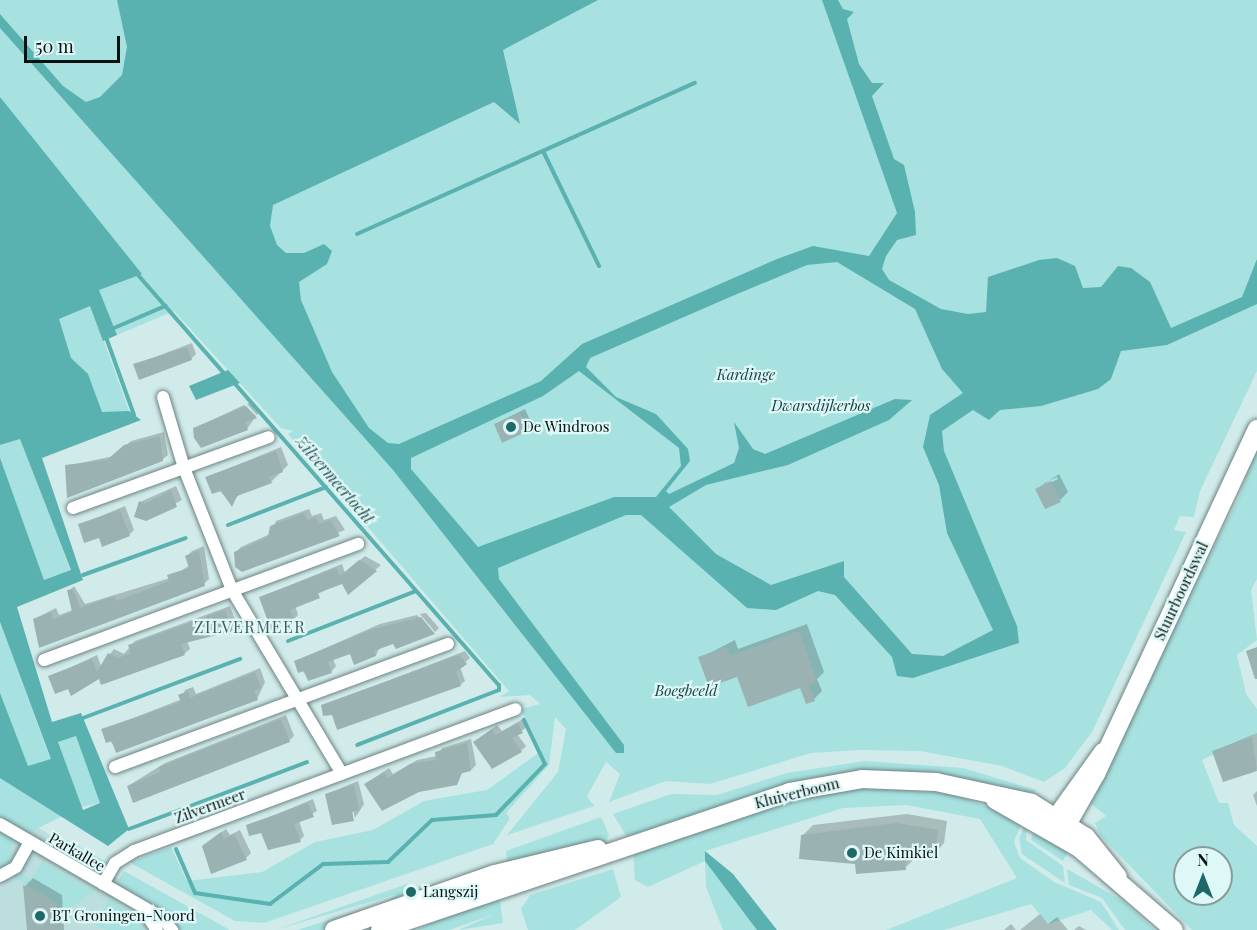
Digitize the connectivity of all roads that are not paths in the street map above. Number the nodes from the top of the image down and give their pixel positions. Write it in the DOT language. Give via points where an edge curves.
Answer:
graph roads {
  1 [pos="163,397"];
  2 [pos="1257,429"];
  3 [pos="269,436"];
  4 [pos="184,468"];
  5 [pos="73,508"];
  6 [pos="357,544"];
  7 [pos="232,590"];
  8 [pos="448,644"];
  9 [pos="44,660"];
  10 [pos="294,701"];
  11 [pos="515,709"];
  12 [pos="115,767"];
  13 [pos="342,774"];
  14 [pos="0,824"];
  15 [pos="1060,824"];
  16 [pos="30,843"];
  17 [pos="619,848"];
  18 [pos="0,876"];
  19 [pos="103,884"];
  20 [pos="139,905"];
  21 [pos="157,930"];
  22 [pos="172,930"];
  23 [pos="334,930"];
  24 [pos="380,930"];
  25 [pos="1174,930"];
  1 -- 4 [label="street"];
  2 -- 15 [label="main road, Stuurboordswal" via="1103,752"];
  3 -- 4 [label="street"];
  4 -- 5 [label="street"];
  4 -- 7 [label="street"];
  6 -- 7 [label="street"];
  7 -- 9 [label="street"];
  7 -- 10 [label="street"];
  8 -- 10 [label="street"];
  10 -- 12 [label="street"];
  10 -- 13 [label="street"];
  11 -- 13 [label="street, Zilvermeer"];
  13 -- 19 [label="street, Zilvermeer" via="134,851 115,863"];
  14 -- 16 [label="street, Parkallee"];
  15 -- 17 [label="main road, Kluiverboom" via="1025,801 981,792 911,780 837,782"];
  15 -- 25 [label="main road, Kluiverboom"];
  16 -- 18 [label="street" via="16,867"];
  16 -- 19 [label="street, Parkallee"];
  17 -- 23 [label="main road, Kluiverboom" via="505,871"];
  17 -- 24 [label="main road, Kluiverboom"];
  19 -- 20 [label="street, Parkallee"];
  20 -- 21 [label="street, Parkallee"];
  20 -- 22 [label="street, Parkallee"];
}
